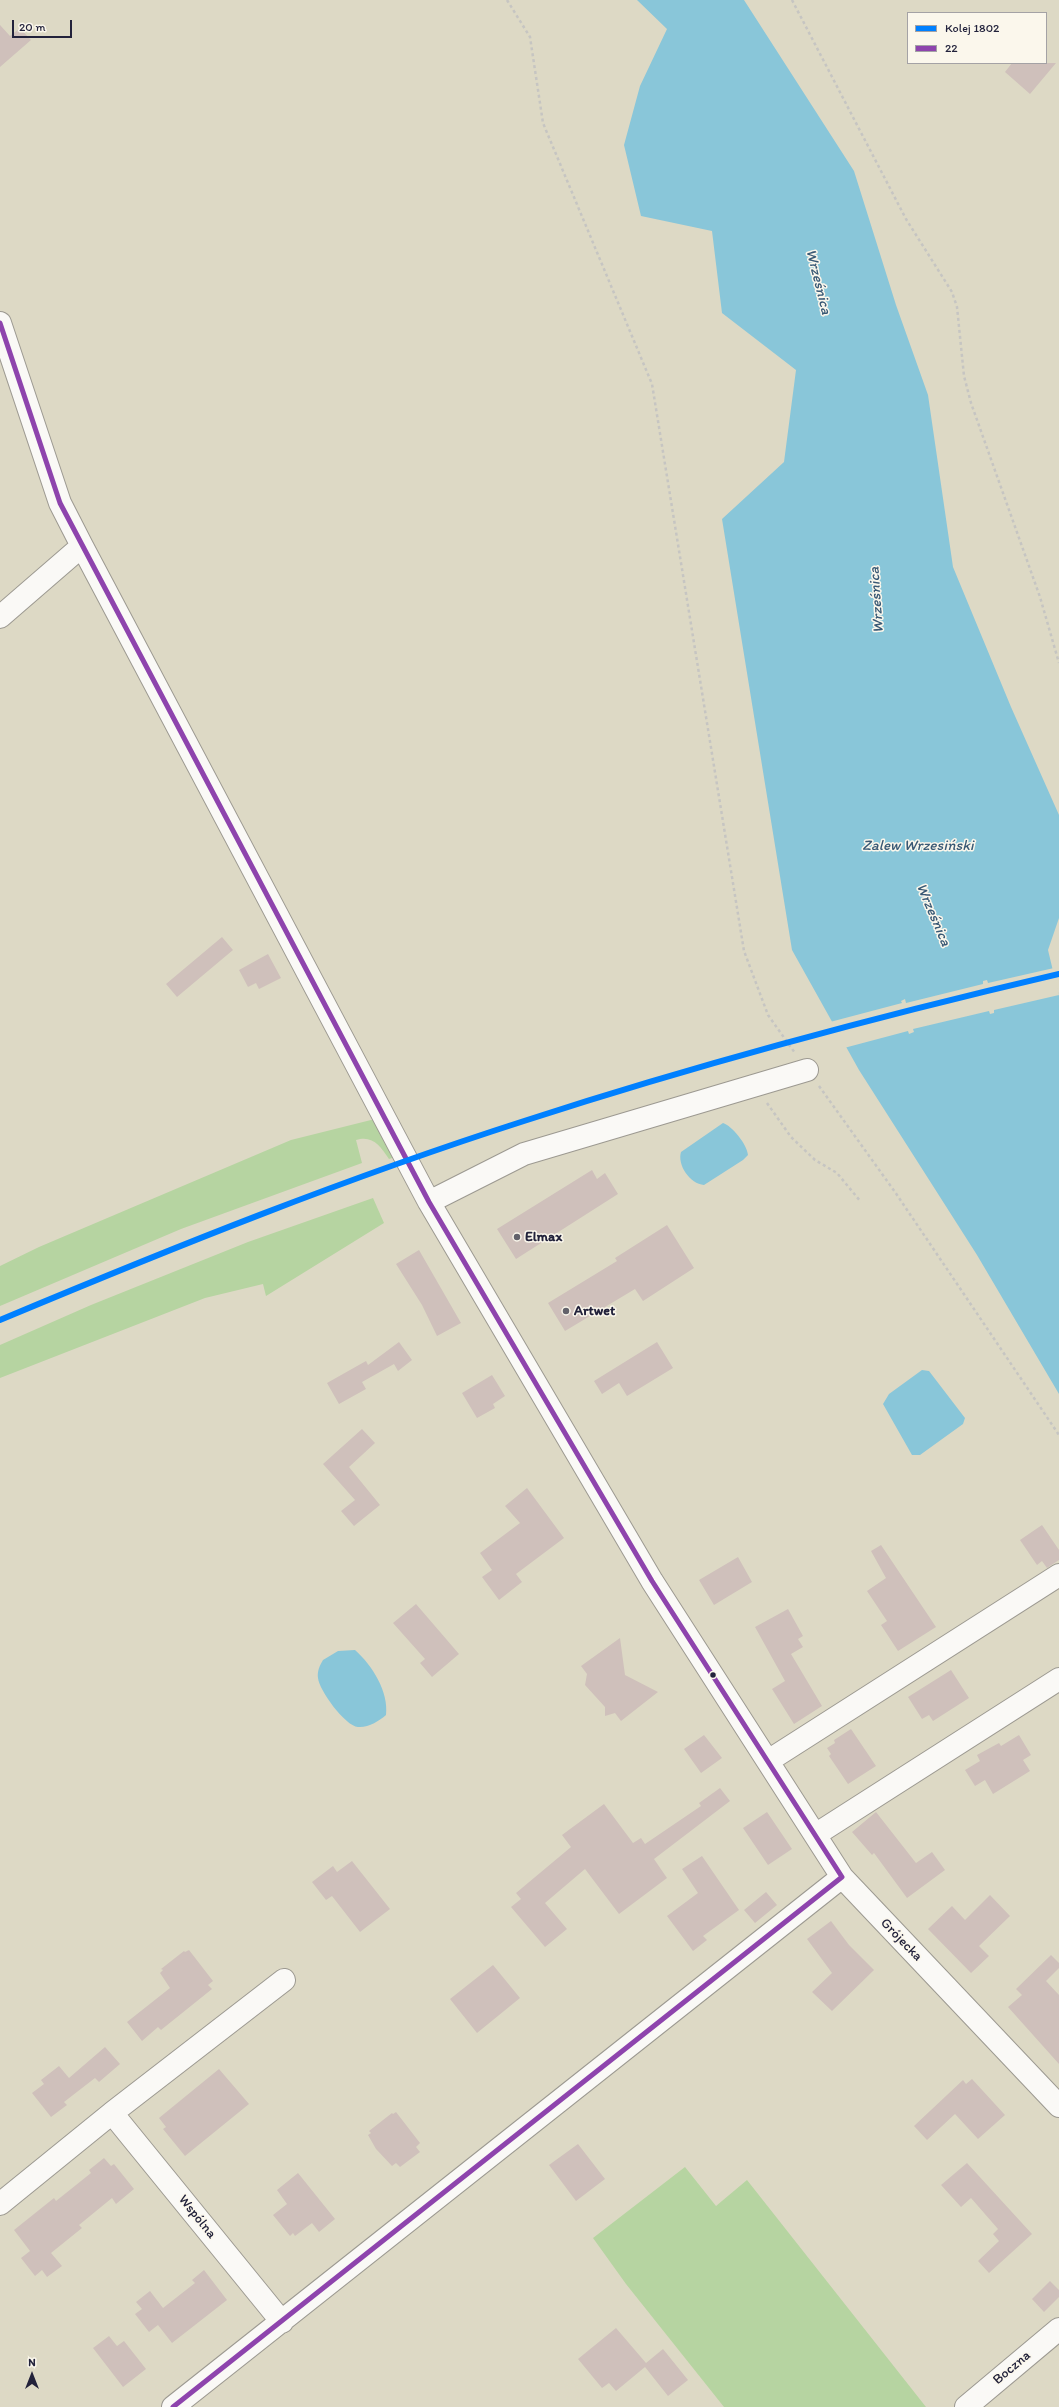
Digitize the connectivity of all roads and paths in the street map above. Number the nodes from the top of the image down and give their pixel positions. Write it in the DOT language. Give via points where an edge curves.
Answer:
graph roads {
  1 [pos="507,0"];
  2 [pos="792,0"];
  3 [pos="0,323"];
  4 [pos="82,546"];
  5 [pos="0,617"];
  6 [pos="1059,663"];
  7 [pos="807,1070"];
  8 [pos="758,1083"];
  9 [pos="429,1202"];
  10 [pos="861,1202"];
  11 [pos="1059,1435"];
  12 [pos="1059,1575"];
  13 [pos="1059,1679"];
  14 [pos="768,1761"];
  15 [pos="815,1835"];
  16 [pos="842,1878"];
  17 [pos="284,1980"];
  18 [pos="1059,2106"];
  19 [pos="112,2113"];
  20 [pos="0,2204"];
  21 [pos="282,2322"];
  22 [pos="1059,2330"];
  23 [pos="173,2407"];
  24 [pos="966,2407"];
  1 -- 7 [label="path" via="530,37 544,123 652,384 744,951 768,1015"];
  2 -- 6 [label="path" via="906,220 952,292 957,307 964,376 971,403 1040,597"];
  3 -- 4 [label="street, Grójecka" via="60,503"];
  4 -- 5 [label="street"];
  4 -- 9 [label="street, Grójecka"];
  7 -- 8 [label="street"];
  7 -- 11 [label="path" via="895,1192"];
  8 -- 9 [label="street" via="524,1154"];
  8 -- 10 [label="path" via="767,1103 791,1137 815,1160 837,1173"];
  9 -- 14 [label="street, Grójecka" via="652,1581"];
  12 -- 14 [label="street"];
  13 -- 15 [label="street"];
  14 -- 15 [label="street, Grójecka"];
  15 -- 16 [label="street, Grójecka"];
  16 -- 18 [label="street, Grójecka"];
  16 -- 21 [label="street" via="488,2156"];
  17 -- 19 [label="street"];
  19 -- 20 [label="street"];
  19 -- 21 [label="street, Wspólna"];
  21 -- 23 [label="street"];
  22 -- 24 [label="street, Boczna"];
}
